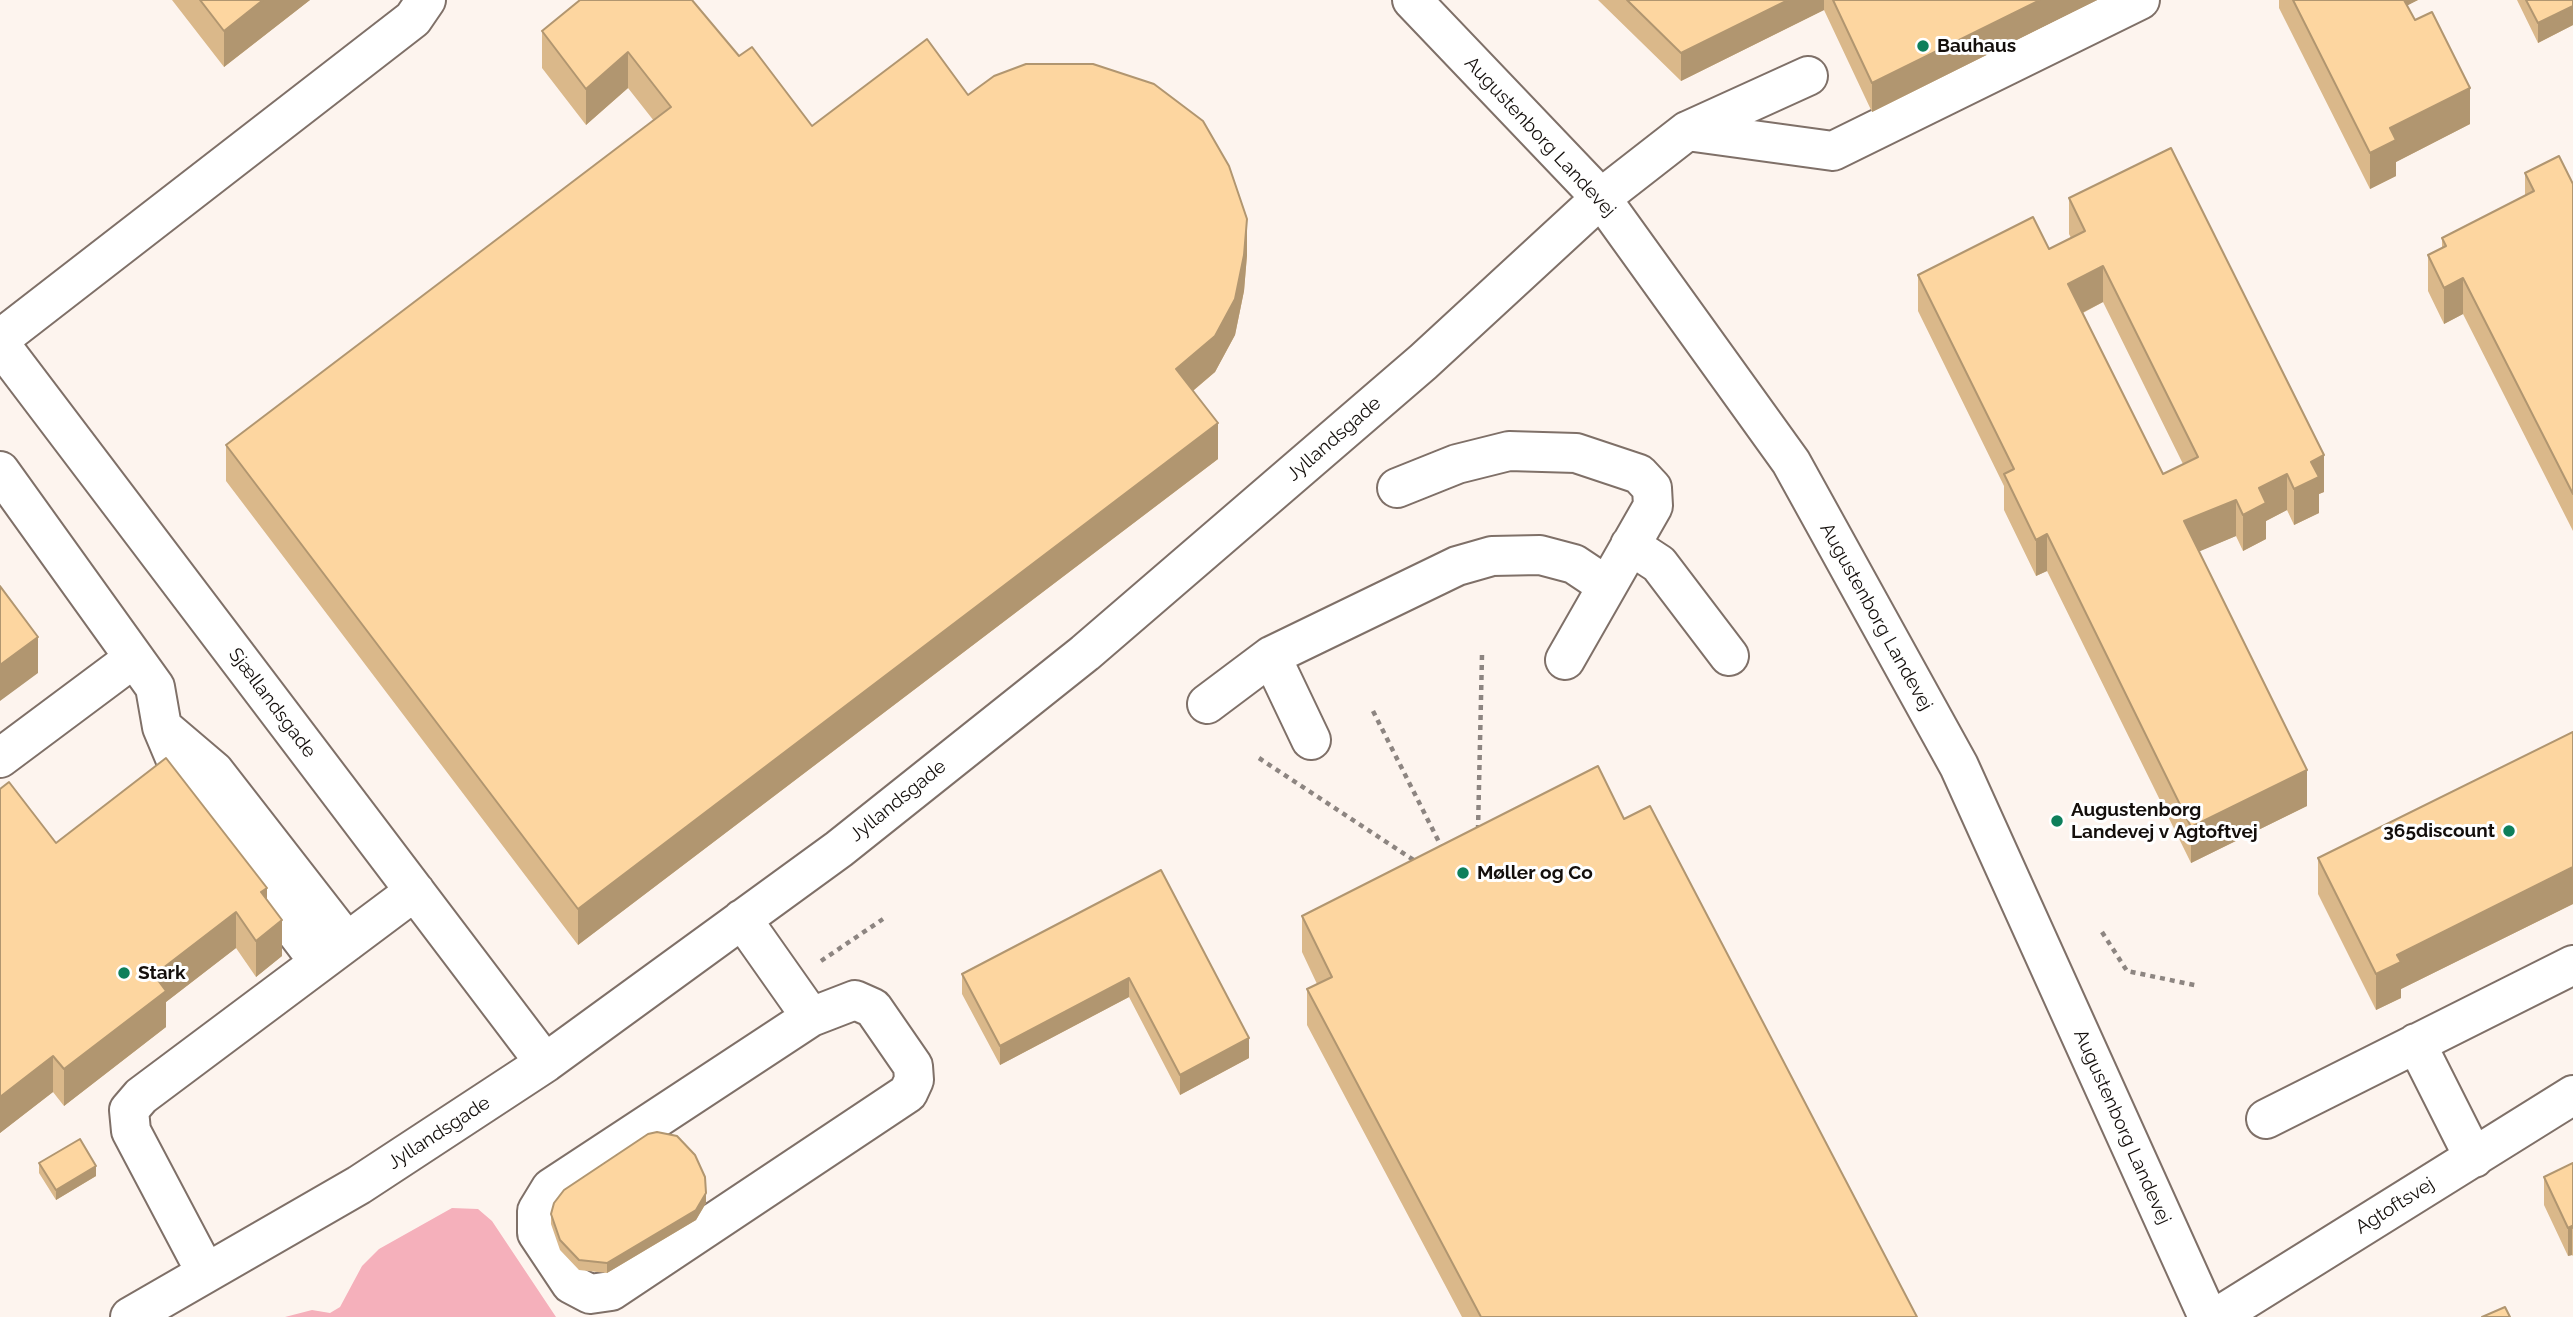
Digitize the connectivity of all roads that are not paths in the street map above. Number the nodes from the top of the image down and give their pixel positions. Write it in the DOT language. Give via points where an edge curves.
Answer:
graph roads {
  1 [pos="426,0"];
  2 [pos="1412,0"];
  3 [pos="2140,0"];
  4 [pos="1808,76"];
  5 [pos="1686,131"];
  6 [pos="1601,198"];
  7 [pos="0,339"];
  8 [pos="0,344"];
  9 [pos="0,471"];
  10 [pos="1398,488"];
  11 [pos="1630,545"];
  12 [pos="1607,586"];
  13 [pos="1271,656"];
  14 [pos="1729,656"];
  15 [pos="134,659"];
  16 [pos="1565,660"];
  17 [pos="1207,704"];
  18 [pos="1311,740"];
  19 [pos="0,758"];
  20 [pos="415,891"];
  21 [pos="742,919"];
  22 [pos="333,952"];
  23 [pos="2573,965"];
  24 [pos="811,1017"];
  25 [pos="2416,1043"];
  26 [pos="545,1063"];
  27 [pos="2573,1095"];
  28 [pos="2266,1119"];
  29 [pos="2474,1158"];
  30 [pos="206,1273"];
  31 [pos="145,1314"];
  32 [pos="2208,1317"];
  33 [pos="2217,1317"];
  1 -- 7 [label="street" via="413,19"];
  2 -- 6 [label="street, Augustenborg Landevej"];
  3 -- 5 [label="street" via="1833,151"];
  4 -- 5 [label="street, Jyllandsgade"];
  5 -- 6 [label="street, Jyllandsgade"];
  6 -- 21 [label="street, Jyllandsgade" via="1423,362 1085,653 839,849"];
  6 -- 32 [label="street, Augustenborg Landevej" via="1791,462 1958,766"];
  8 -- 20 [label="street, Sjællandsgade"];
  9 -- 15 [label="street"];
  10 -- 11 [label="street" via="1457,464 1510,451 1576,453 1639,474 1652,488 1653,506"];
  11 -- 12 [label="street"];
  11 -- 14 [label="street" via="1659,564"];
  12 -- 13 [label="street" via="1574,564 1540,555 1492,556 1457,566"];
  12 -- 16 [label="street"];
  13 -- 17 [label="street"];
  13 -- 18 [label="street"];
  15 -- 19 [label="street"];
  15 -- 22 [label="street" via="155,687 162,727 214,771"];
  20 -- 22 [label="street"];
  20 -- 26 [label="street, Sjællandsgade"];
  21 -- 24 [label="street"];
  21 -- 26 [label="street, Jyllandsgade"];
  22 -- 30 [label="street" via="141,1096 129,1110 131,1131"];
  23 -- 25 [label="street"];
  24 -- 24 [label="street" via="855,1000 873,1008 913,1066 914,1080 908,1093 611,1291 590,1294 571,1283 537,1233 537,1211 551,1188"];
  25 -- 28 [label="street"];
  25 -- 29 [label="street"];
  26 -- 30 [label="street, Jyllandsgade" via="359,1185"];
  27 -- 29 [label="street, Agtoftsvej"];
  29 -- 33 [label="street, Agtoftsvej"];
  30 -- 31 [label="street, Jyllandsgade"];
}
